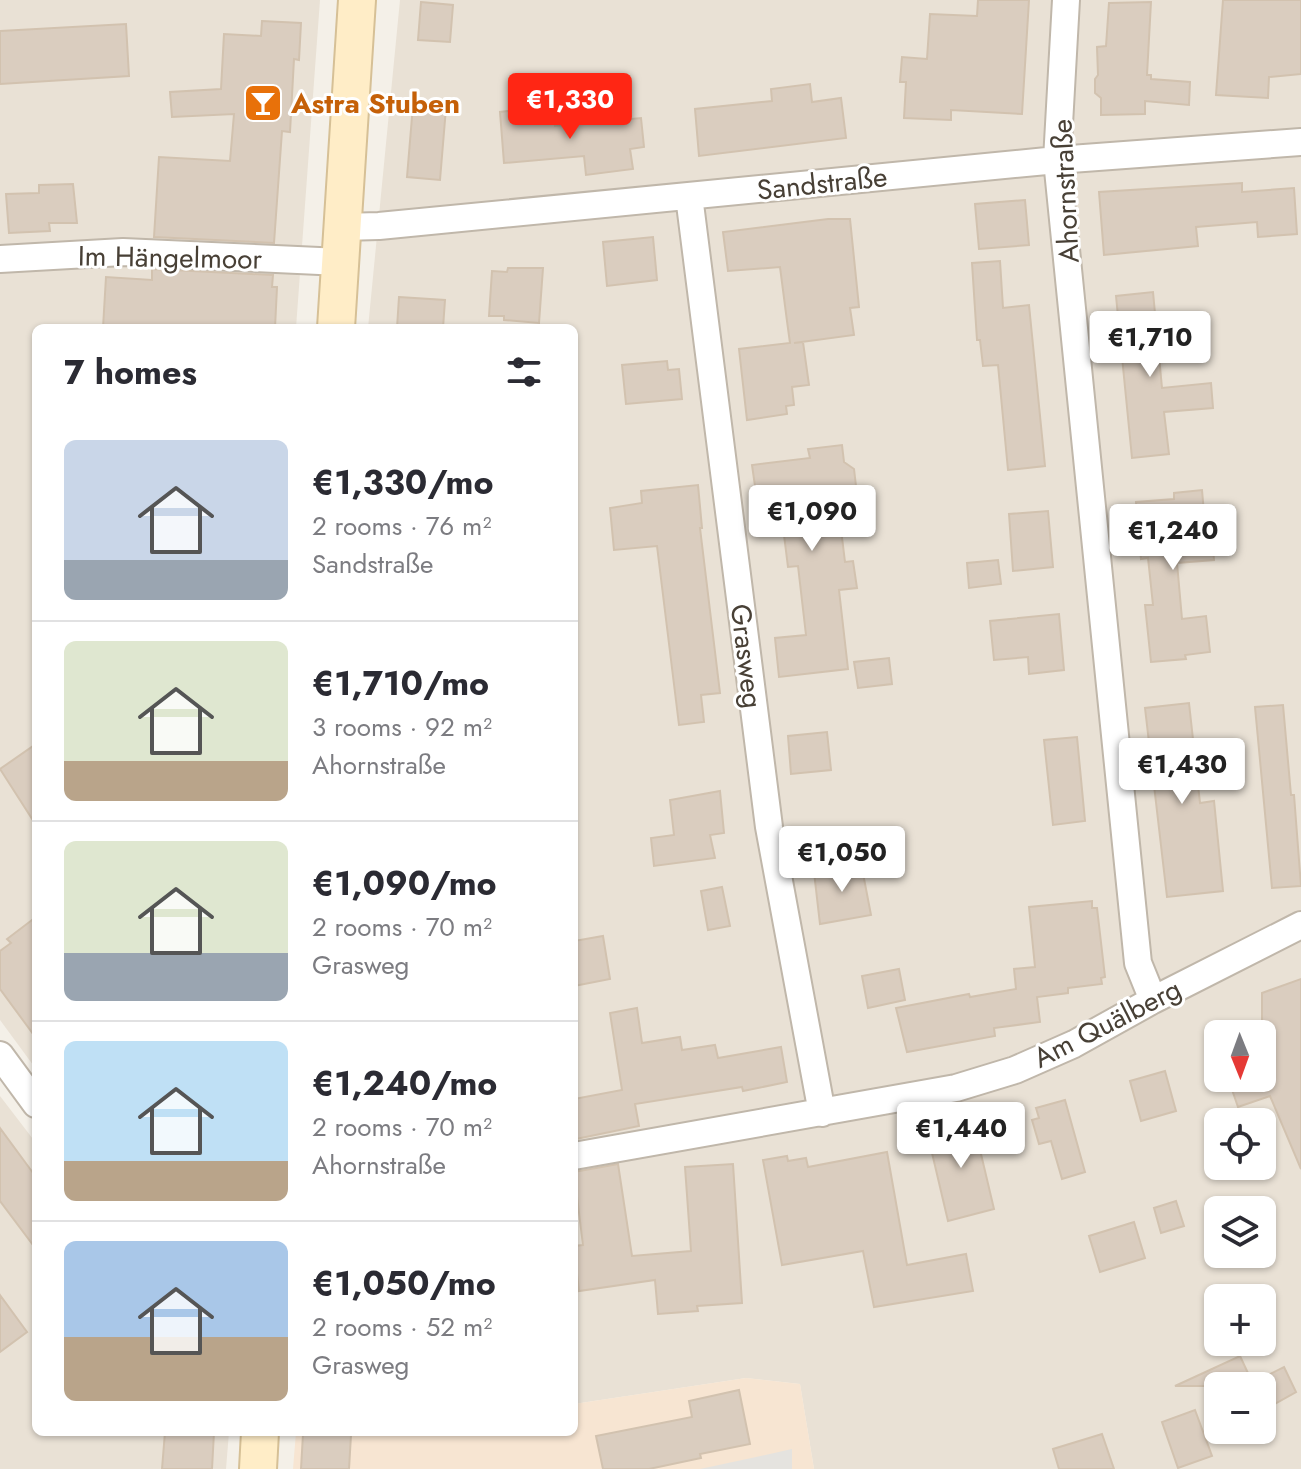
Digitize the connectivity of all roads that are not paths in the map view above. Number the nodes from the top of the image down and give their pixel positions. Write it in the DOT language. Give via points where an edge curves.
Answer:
graph roads {
  1 [pos="357,0"];
  2 [pos="1066,0"];
  3 [pos="1301,142"];
  4 [pos="1057,160"];
  5 [pos="689,196"];
  6 [pos="342,244"];
  7 [pos="0,259"];
  8 [pos="336,324"];
  9 [pos="1301,925"];
  10 [pos="1153,1000"];
  11 [pos="0,1055"];
  12 [pos="32,1099"];
  13 [pos="822,1113"];
  14 [pos="578,1155"];
  15 [pos="260,1436"];
  16 [pos="258,1469"];
  1 -- 6 [label="street"];
  2 -- 4 [label="street, Ahornstraße"];
  3 -- 4 [label="street, Sandstraße"];
  4 -- 5 [label="street, Sandstraße"];
  4 -- 10 [label="street, Ahornstraße" via="1138,963"];
  5 -- 6 [label="street, Sandstraße" via="379,226"];
  5 -- 13 [label="street, Grasweg" via="769,827"];
  6 -- 7 [label="street, Im Hängelmoor" via="305,260 123,252"];
  6 -- 8 [label="street"];
  9 -- 10 [label="street, Am Quälberg"];
  10 -- 13 [label="street, Am Quälberg" via="1015,1070 956,1088"];
  11 -- 12 [label="street"];
  13 -- 14 [label="street, Am Quälberg"];
  15 -- 16 [label="street"];
}
